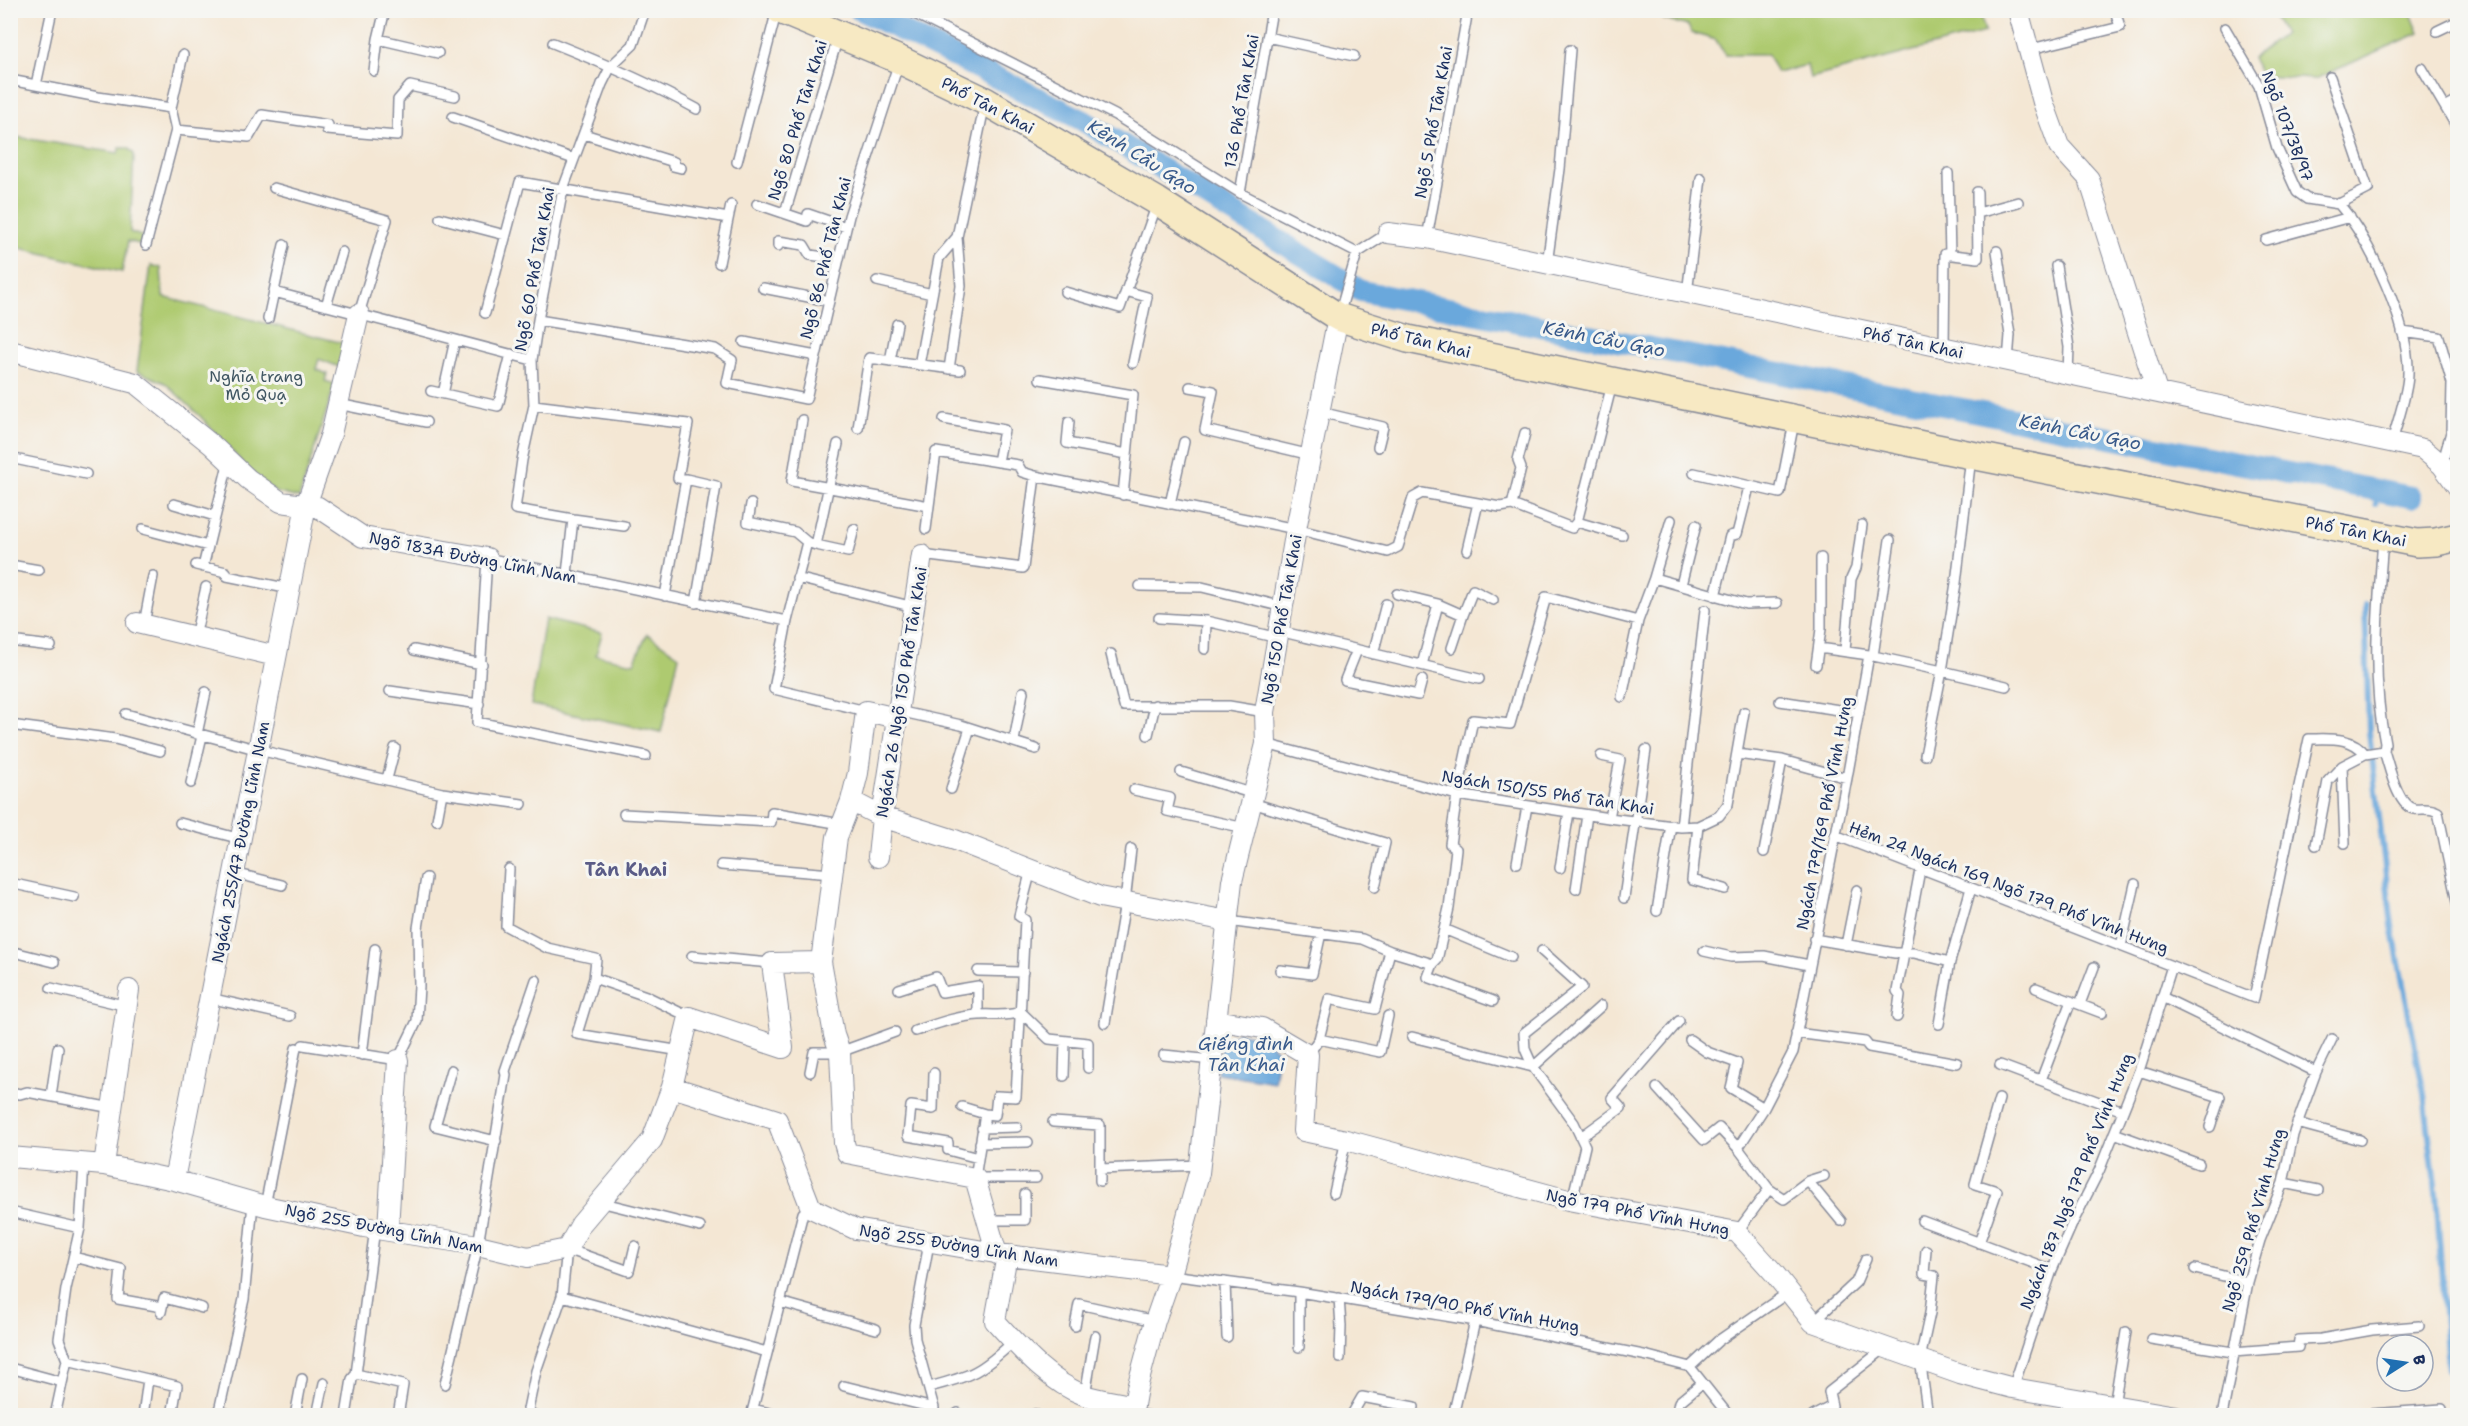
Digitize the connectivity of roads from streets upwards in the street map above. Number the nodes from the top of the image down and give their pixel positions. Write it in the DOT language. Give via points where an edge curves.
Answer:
graph roads {
  1 [pos="778,10"];
  2 [pos="2018,10"];
  3 [pos="1388,233"];
  4 [pos="1340,310"];
  5 [pos="359,314"];
  6 [pos="10,351"];
  7 [pos="2157,392"];
  8 [pos="2457,486"];
  9 [pos="306,505"];
  10 [pos="2457,537"];
  11 [pos="922,555"];
  12 [pos="487,558"];
  13 [pos="140,624"];
  14 [pos="276,656"];
  15 [pos="897,714"];
  16 [pos="851,801"];
  17 [pos="882,817"];
  18 [pos="878,857"];
  19 [pos="1228,921"];
  20 [pos="821,962"];
  21 [pos="128,998"];
  22 [pos="1216,1020"];
  23 [pos="398,1060"];
  24 [pos="672,1087"];
  25 [pos="10,1157"];
  26 [pos="94,1165"];
  27 [pos="174,1180"];
  28 [pos="381,1229"];
  29 [pos="1002,1254"];
  30 [pos="1171,1275"];
  31 [pos="2092,1409"];
  32 [pos="2120,1409"];
  33 [pos="1137,1412"];
  34 [pos="2176,1416"];
  1 -- 4 [label="street, Phố Tân Khai" via="900,60 985,101"];
  2 -- 7 [label="street" via="2059,146 2089,178"];
  3 -- 7 [label="street, Phố Tân Khai" via="1427,238"];
  4 -- 10 [label="street, Phố Tân Khai" via="1408,339 1971,455 2416,543"];
  4 -- 19 [label="street, Ngõ 150 Phố Tân Khai" via="1296,529 1265,712 1266,744 1232,881"];
  5 -- 9 [label="street, Ngách 255/47 Đường Lĩnh Nam" via="331,434"];
  6 -- 9 [label="street, Ngõ 183A Đường Lĩnh Nam" via="135,383 248,479 281,502"];
  7 -- 8 [label="street, Phố Tân Khai" via="2423,449 2442,465"];
  9 -- 12 [label="street, Ngõ 183A Đường Lĩnh Nam" via="318,507 363,537"];
  9 -- 14 [label="street, Ngách 255/47 Đường Lĩnh Nam"];
  11 -- 15 [label="street, Ngách 26 Ngõ 150 Phố Tân Khai"];
  13 -- 14 [label="street"];
  14 -- 27 [label="street, Ngách 255/47 Đường Lĩnh Nam"];
  15 -- 16 [label="street" via="866,711"];
  15 -- 17 [label="street, Ngách 26 Ngõ 150 Phố Tân Khai"];
  16 -- 17 [label="street"];
  16 -- 20 [label="street" via="841,824"];
  17 -- 18 [label="street, Ngách 26 Ngõ 150 Phố Tân Khai"];
  17 -- 19 [label="street" via="955,840 1100,897"];
  19 -- 22 [label="street"];
  20 -- 24 [label="street" via="772,963 783,1048 689,1017"];
  20 -- 29 [label="street" via="840,1052 847,1153 975,1178"];
  21 -- 26 [label="street" via="112,1108"];
  22 -- 30 [label="street" via="1200,1165"];
  22 -- 31 [label="street, Ngõ 179 Phố Vĩnh Hưng" via="1262,1028 1313,1047 1303,1131 1572,1201 1737,1232 1813,1322 1960,1374"];
  23 -- 28 [label="street"];
  24 -- 28 [label="street, Ngõ 255 Đường Lĩnh Nam" via="652,1140 581,1224 567,1249 528,1257"];
  24 -- 29 [label="street, Ngõ 255 Đường Lĩnh Nam" via="777,1120 811,1208 855,1230"];
  25 -- 26 [label="street, Ngõ 255 Đường Lĩnh Nam"];
  26 -- 27 [label="street, Ngõ 255 Đường Lĩnh Nam"];
  27 -- 28 [label="street, Ngõ 255 Đường Lĩnh Nam" via="259,1204"];
  29 -- 30 [label="street, Ngõ 255 Đường Lĩnh Nam"];
  29 -- 33 [label="street" via="996,1321 1061,1383"];
  30 -- 33 [label="street" via="1155,1321"];
  31 -- 32 [label="street"];
  32 -- 34 [label="street"];
}
